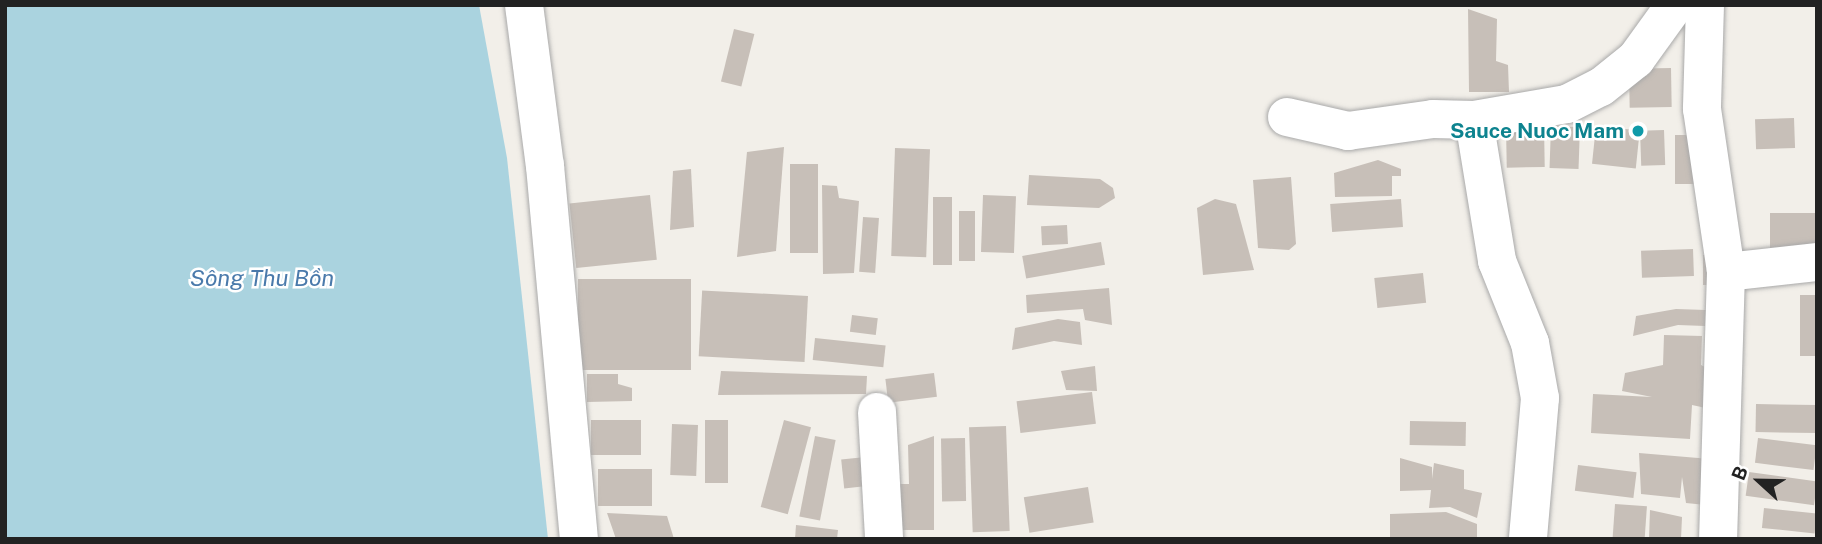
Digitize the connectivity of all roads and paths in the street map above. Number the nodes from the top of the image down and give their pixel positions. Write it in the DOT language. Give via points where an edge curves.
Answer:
graph roads {
  1 [pos="524,5"];
  2 [pos="1675,5"];
  3 [pos="1705,5"];
  4 [pos="1287,117"];
  5 [pos="1474,120"];
  6 [pos="1817,262"];
  7 [pos="1726,272"];
  8 [pos="877,412"];
  9 [pos="579,539"];
  10 [pos="884,539"];
  11 [pos="1528,539"];
  12 [pos="1718,539"];
  1 -- 9 [label="street" via="545,166"];
  2 -- 5 [label="street" via="1636,59 1601,87 1567,104"];
  3 -- 7 [label="street" via="1702,109"];
  4 -- 5 [label="street" via="1348,131 1433,119"];
  5 -- 11 [label="street" via="1497,261 1530,343 1540,398"];
  6 -- 7 [label="street"];
  7 -- 12 [label="street"];
  8 -- 10 [label="street"];
}
